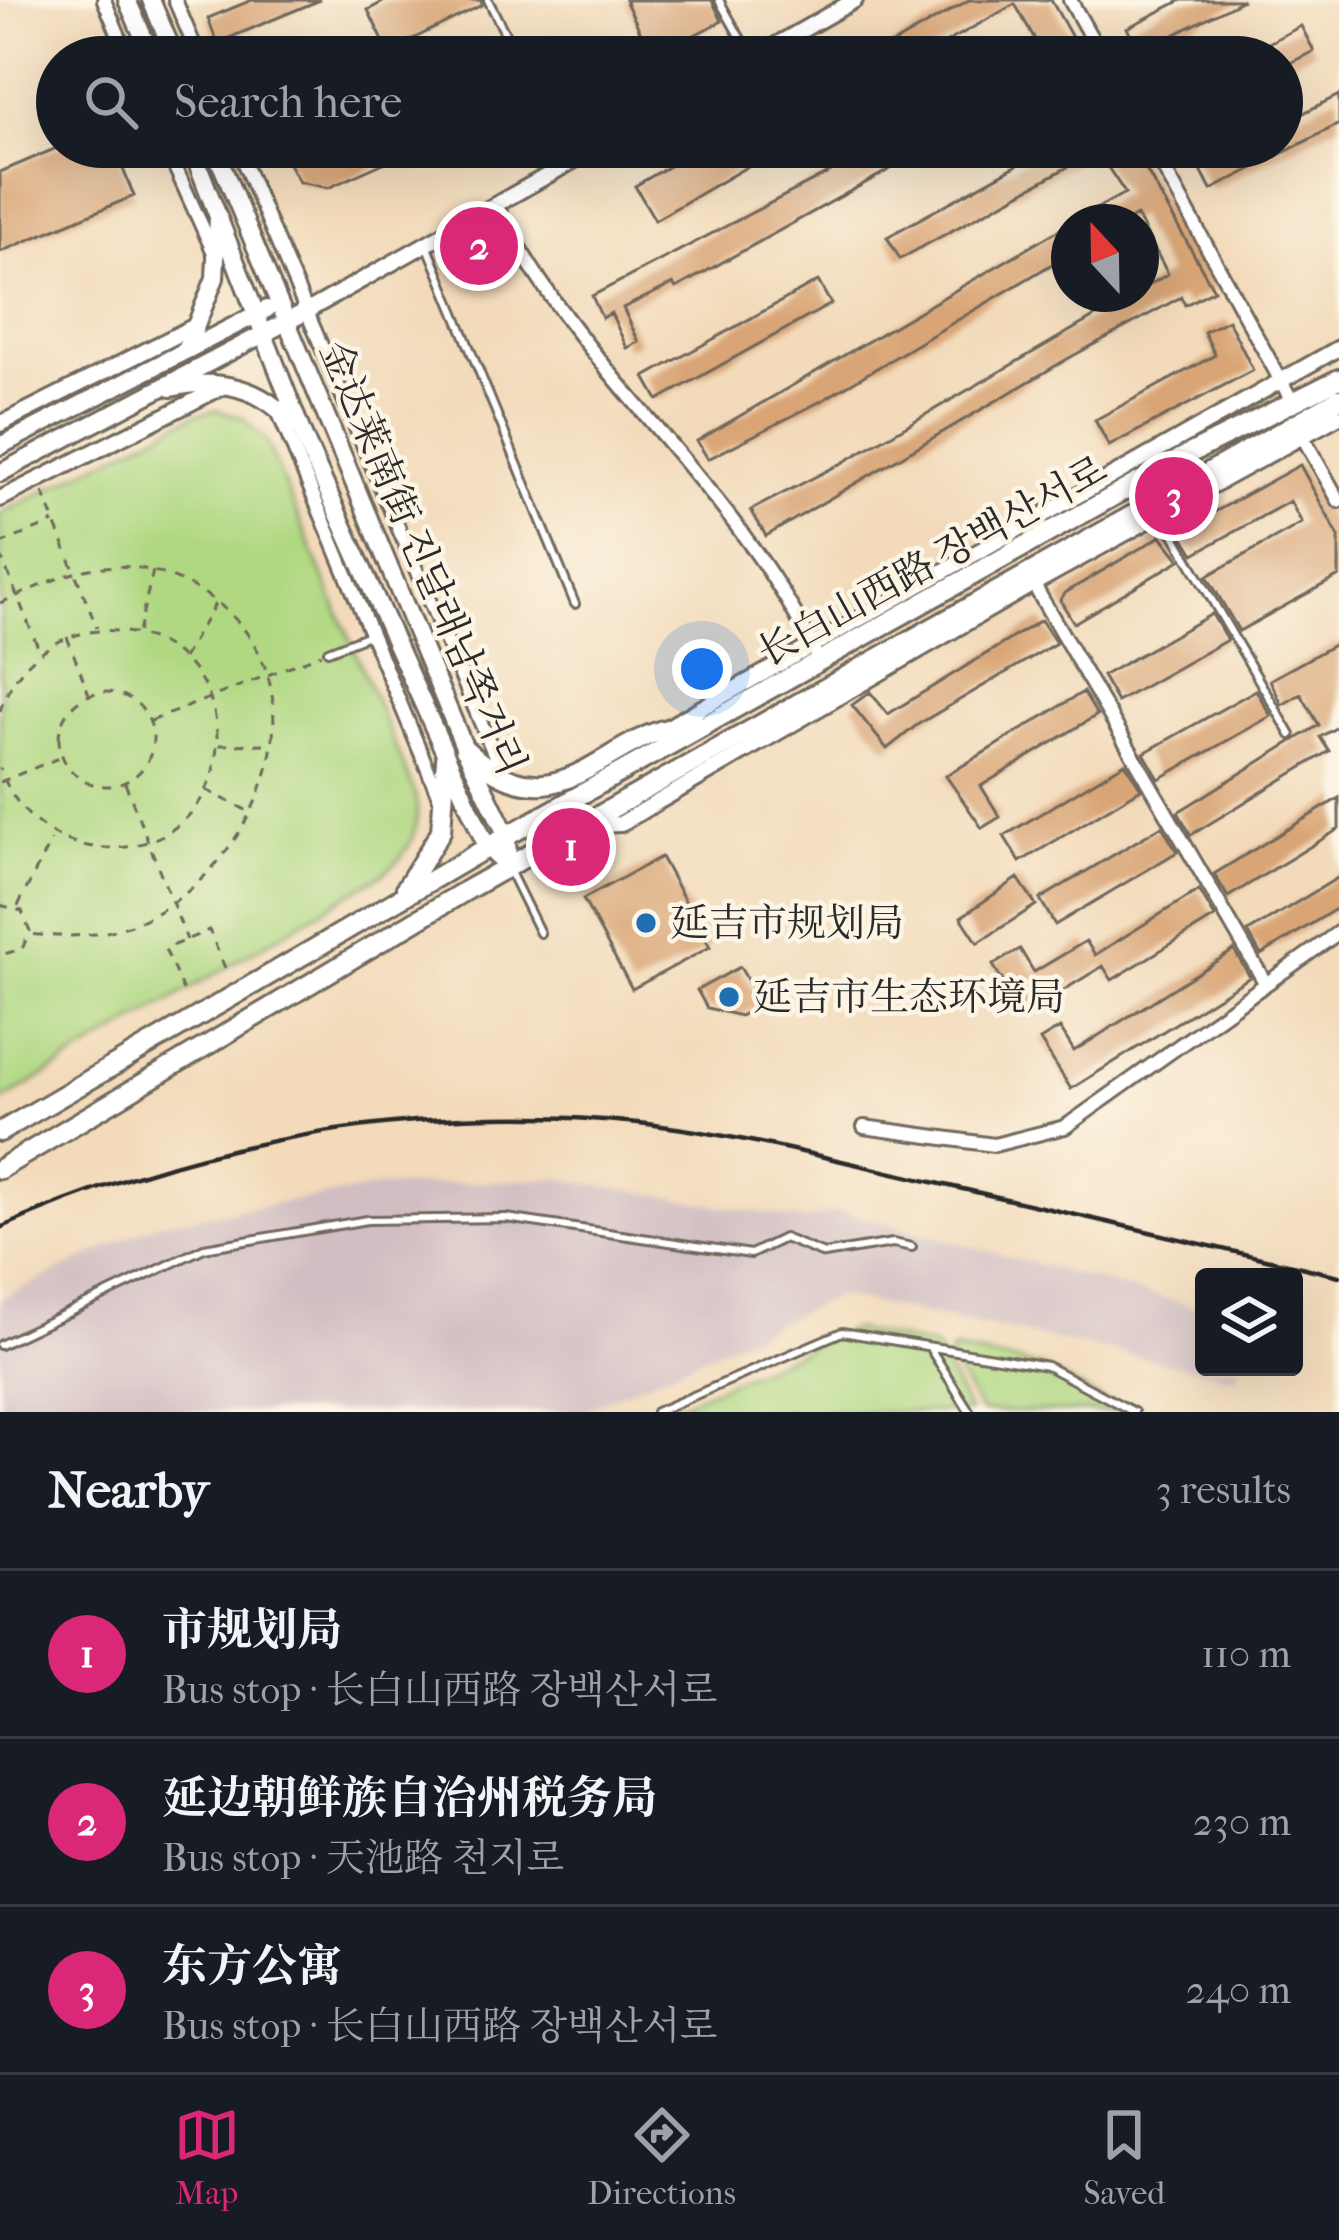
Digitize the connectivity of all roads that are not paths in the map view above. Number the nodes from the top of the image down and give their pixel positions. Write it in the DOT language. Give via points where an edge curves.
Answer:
graph roads {
  1 [pos="104,0"];
  2 [pos="127,0"];
  3 [pos="151,0"];
  4 [pos="175,0"];
  5 [pos="488,0"];
  6 [pos="719,0"];
  7 [pos="855,0"];
  8 [pos="1070,0"];
  9 [pos="119,36"];
  10 [pos="143,36"];
  11 [pos="167,36"];
  12 [pos="190,36"];
  13 [pos="506,36"];
  14 [pos="740,36"];
  15 [pos="791,36"];
  16 [pos="1090,36"];
  17 [pos="175,168"];
  18 [pos="200,168"];
  19 [pos="223,168"];
  20 [pos="246,168"];
  21 [pos="561,168"];
  22 [pos="1164,168"];
  23 [pos="496,205"];
  24 [pos="218,211"];
  25 [pos="427,244"];
  26 [pos="217,261"];
  27 [pos="280,302"];
  28 [pos="307,311"];
  29 [pos="260,313"];
  30 [pos="287,323"];
  31 [pos="197,325"];
  32 [pos="265,334"];
  33 [pos="1339,348"];
  34 [pos="186,349"];
  35 [pos="1281,379"];
  36 [pos="1339,379"];
  37 [pos="226,385"];
  38 [pos="151,392"];
  39 [pos="1339,399"];
  40 [pos="278,410"];
  41 [pos="1339,416"];
  42 [pos="1296,419"];
  43 [pos="0,424"];
  44 [pos="305,440"];
  45 [pos="0,446"];
  46 [pos="0,472"];
  47 [pos="0,499"];
  48 [pos="1339,501"];
  49 [pos="1161,513"];
  50 [pos="1030,579"];
  51 [pos="575,604"];
  52 [pos="371,634"];
  53 [pos="328,651"];
  54 [pos="815,653"];
  55 [pos="673,724"];
  56 [pos="705,725"];
  57 [pos="1291,735"];
  58 [pos="465,749"];
  59 [pos="446,759"];
  60 [pos="504,776"];
  61 [pos="445,810"];
  62 [pos="507,836"];
  63 [pos="487,847"];
  64 [pos="508,867"];
  65 [pos="398,898"];
  66 [pos="412,922"];
  67 [pos="1339,932"];
  68 [pos="540,933"];
  69 [pos="1266,984"];
  70 [pos="864,1127"];
  71 [pos="0,1132"];
  72 [pos="0,1169"];
  73 [pos="912,1246"];
  74 [pos="0,1345"];
  75 [pos="931,1349"];
  76 [pos="656,1412"];
  77 [pos="970,1412"];
  78 [pos="1134,1412"];
  1 -- 9 [label="street"];
  2 -- 10 [label="main road"];
  3 -- 11 [label="main road"];
  4 -- 12 [label="street"];
  5 -- 13 [label="lane"];
  6 -- 14 [label="lane"];
  7 -- 15 [label="street"];
  8 -- 16 [label="street"];
  17 -- 26 [label="street"];
  18 -- 24 [label="main road, 金达莱南街 진달래남쪽거리"];
  19 -- 27 [label="main road, 金达莱南街 진달래남쪽거리"];
  20 -- 28 [label="street, 金达莱南街 진달래남쪽거리"];
  21 -- 23 [label="street"];
  22 -- 35 [label="street"];
  23 -- 25 [label="street"];
  23 -- 54 [label="street" via="545,293 781,582"];
  24 -- 26 [label="main road"];
  24 -- 29 [label="main road, 金达莱南街 진달래남쪽거리"];
  25 -- 28 [label="street"];
  25 -- 51 [label="lane"];
  26 -- 31 [label="main road"];
  27 -- 28 [label="main road"];
  27 -- 29 [label="main road"];
  27 -- 30 [label="main road, 金达莱南街 진달래남쪽거리"];
  28 -- 30 [label="main road"];
  28 -- 60 [label="street, 金达莱南街 진달래남쪽거리"];
  29 -- 32 [label="main road, 金达莱南街 진달래남쪽거리"];
  29 -- 34 [label="main road"];
  30 -- 32 [label="main road"];
  30 -- 58 [label="main road, 金达莱南街 진달래남쪽거리"];
  31 -- 34 [label="main road"];
  31 -- 43 [label="street"];
  32 -- 38 [label="main road"];
  32 -- 44 [label="main road, 金达莱南街 진달래남쪽거리"];
  33 -- 35 [label="street, 长白山西路 장백산서로"];
  34 -- 45 [label="main road"];
  35 -- 42 [label="street"];
  35 -- 54 [label="street, 长白山西路 장백산서로"];
  36 -- 42 [label="main road, 长白山西路 장백산서로"];
  37 -- 38 [label="main road"];
  37 -- 40 [label="main road"];
  37 -- 47 [label="street"];
  38 -- 46 [label="main road"];
  39 -- 42 [label="main road, 长白山西路 장백산서로"];
  40 -- 44 [label="main road"];
  40 -- 52 [label="street, 金达莱南街 진달래남쪽거리"];
  41 -- 42 [label="street, 长白山西路 장백산서로"];
  42 -- 48 [label="street"];
  42 -- 49 [label="street, 长白山西路 장백산서로"];
  42 -- 50 [label="main road, 长白山西路 장백산서로"];
  42 -- 54 [label="main road, 长白山西路 장백산서로"];
  44 -- 59 [label="main road, 金达莱南街 진달래남쪽거리"];
  49 -- 50 [label="street, 长白山西路 장백산서로"];
  49 -- 57 [label="lane"];
  50 -- 64 [label="main road, 长白山西路 장백산서로"];
  50 -- 69 [label="street"];
  52 -- 53 [label="lane"];
  52 -- 61 [label="street, 金达莱南街 진달래남쪽거리"];
  54 -- 55 [label="street, 长白山西路 장백산서로"];
  54 -- 56 [label="main road, 长白山西路 장백산서로"];
  55 -- 56 [label="main road"];
  55 -- 60 [label="main road" via="559,784"];
  56 -- 62 [label="main road, 长白山西路 장백산서로"];
  58 -- 60 [label="main road"];
  58 -- 62 [label="main road, 金达莱南街 진달래남쪽거리"];
  59 -- 61 [label="main road"];
  59 -- 63 [label="main road, 金达莱南街 진달래남쪽거리"];
  61 -- 65 [label="main road" via="432,852"];
  62 -- 63 [label="main road, 长白山西路 장백산서로"];
  62 -- 64 [label="main road, 金达莱南街 진달래남쪽거리"];
  63 -- 64 [label="main road, 金达莱南街 진달래남쪽거리"];
  63 -- 65 [label="main road, 长白山西路 장백산서로"];
  64 -- 66 [label="main road, 长白山西路 장백산서로"];
  64 -- 68 [label="lane"];
  65 -- 66 [label="main road"];
  65 -- 71 [label="main road, 长白山西路 장백산서로"];
  66 -- 72 [label="main road, 长白山西路 장백산서로"];
  67 -- 69 [label="street"];
  69 -- 70 [label="street" via="1090,1111 1042,1136 994,1145"];
  73 -- 74 [label="lane" via="824,1254 784,1238 751,1254 506,1218 367,1220 204,1248"];
  75 -- 76 [label="lane" via="842,1332"];
  75 -- 77 [label="lane"];
  75 -- 78 [label="lane" via="1047,1366"];
}
